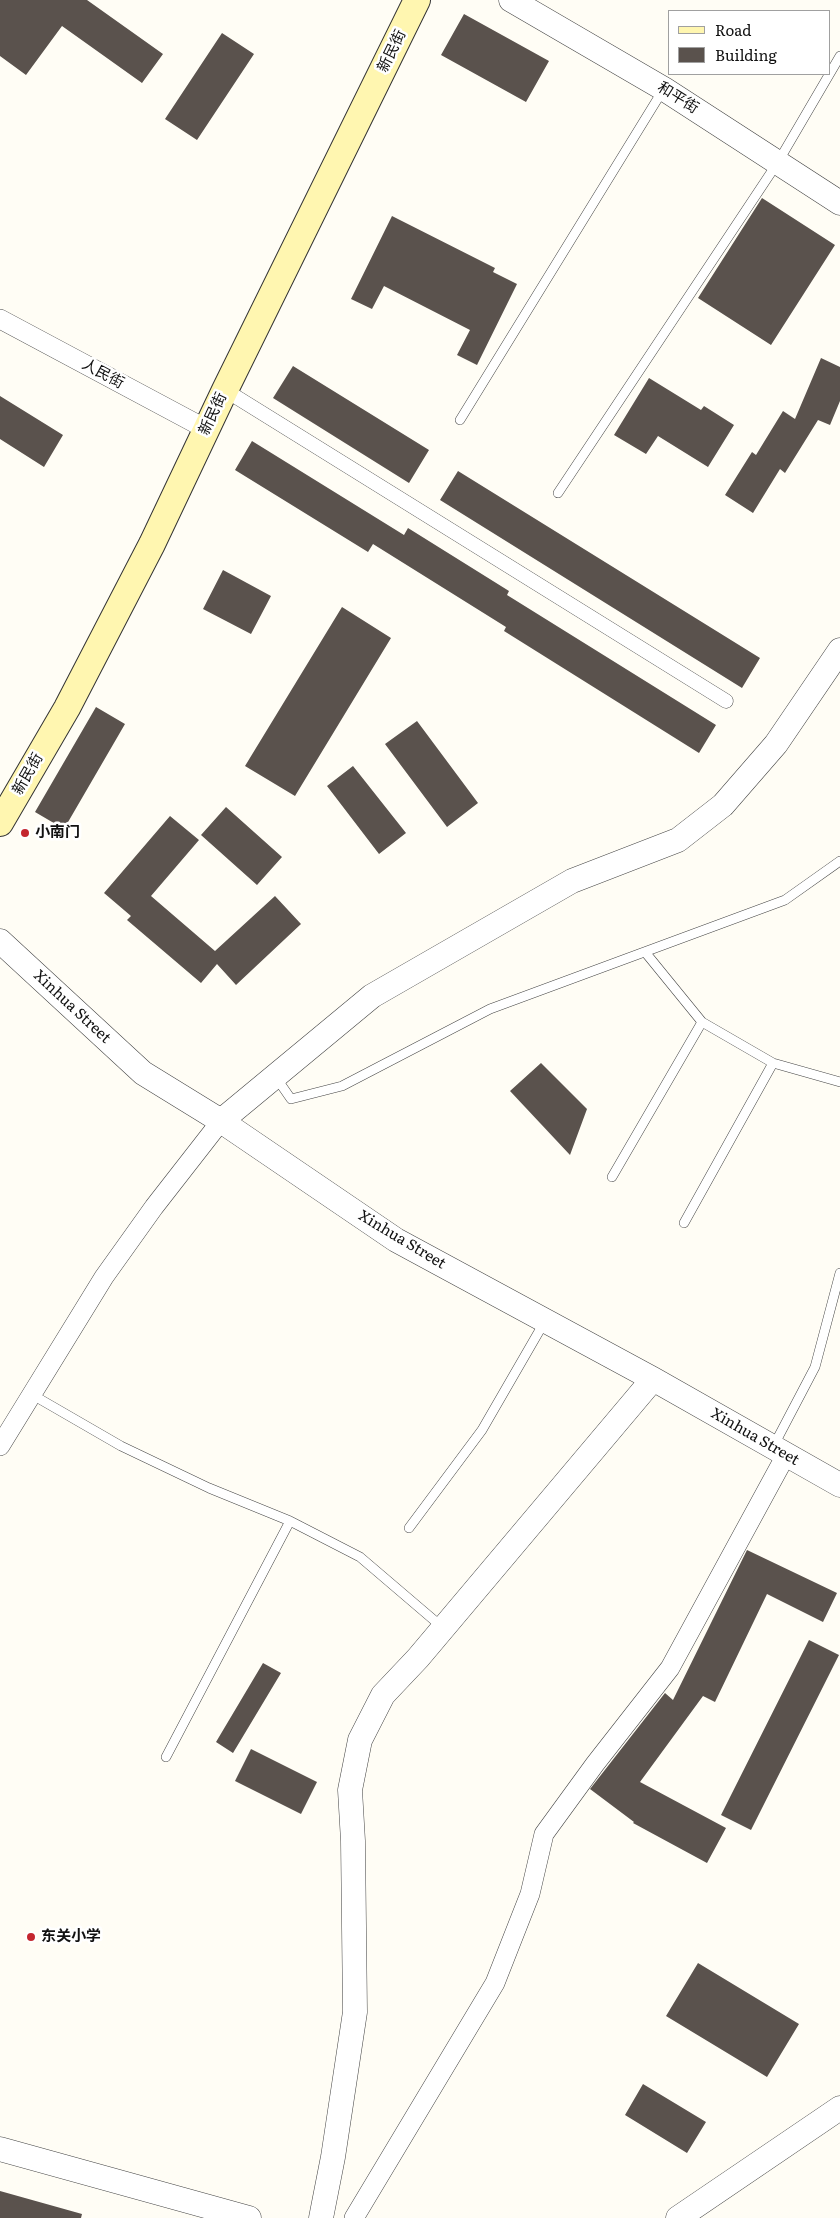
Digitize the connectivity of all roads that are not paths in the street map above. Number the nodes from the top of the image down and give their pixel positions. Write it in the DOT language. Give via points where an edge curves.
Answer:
graph roads {
  1 [pos="417,0"];
  2 [pos="511,0"];
  3 [pos="840,56"];
  4 [pos="830,73"];
  5 [pos="829,75"];
  6 [pos="664,89"];
  7 [pos="778,162"];
  8 [pos="840,203"];
  9 [pos="0,319"];
  10 [pos="225,390"];
  11 [pos="460,420"];
  12 [pos="206,429"];
  13 [pos="558,493"];
  14 [pos="840,650"];
  15 [pos="726,701"];
  16 [pos="0,823"];
  17 [pos="840,861"];
  18 [pos="0,941"];
  19 [pos="644,952"];
  20 [pos="702,1022"];
  21 [pos="773,1063"];
  22 [pos="275,1076"];
  23 [pos="840,1082"];
  24 [pos="221,1121"];
  25 [pos="612,1177"];
  26 [pos="684,1223"];
  27 [pos="840,1273"];
  28 [pos="545,1321"];
  29 [pos="653,1379"];
  30 [pos="31,1394"];
  31 [pos="0,1446"];
  32 [pos="779,1451"];
  33 [pos="840,1485"];
  34 [pos="290,1521"];
  35 [pos="409,1528"];
  36 [pos="443,1628"];
  37 [pos="166,1757"];
  38 [pos="840,2108"];
  39 [pos="0,2149"];
  40 [pos="249,2218"];
  41 [pos="321,2218"];
  42 [pos="354,2218"];
  43 [pos="678,2218"];
  1 -- 10 [label="main road, 新民街"];
  2 -- 6 [label="street, 和平街"];
  3 -- 4 [label="lane"];
  5 -- 7 [label="lane"];
  6 -- 7 [label="street, 和平街"];
  6 -- 11 [label="lane"];
  7 -- 8 [label="street, 和平街"];
  7 -- 13 [label="lane"];
  9 -- 12 [label="street, 人民街"];
  10 -- 12 [label="main road, 新民街"];
  10 -- 15 [label="street"];
  12 -- 16 [label="main road, 新民街" via="152,544 68,708"];
  14 -- 22 [label="street" via="776,744 723,805 678,840 572,881 372,996"];
  17 -- 19 [label="lane" via="785,900"];
  18 -- 24 [label="street, Xinhua Street" via="143,1073"];
  19 -- 20 [label="lane"];
  19 -- 22 [label="lane" via="490,1009 342,1086 291,1099"];
  20 -- 21 [label="lane"];
  20 -- 25 [label="lane"];
  21 -- 23 [label="lane"];
  21 -- 26 [label="lane"];
  22 -- 24 [label="street"];
  24 -- 28 [label="street, Xinhua Street" via="396,1240"];
  24 -- 30 [label="street" via="104,1277"];
  27 -- 32 [label="lane" via="815,1367"];
  28 -- 29 [label="street, Xinhua Street"];
  28 -- 35 [label="lane" via="482,1430"];
  29 -- 32 [label="street, Xinhua Street"];
  29 -- 36 [label="street"];
  30 -- 31 [label="street"];
  30 -- 34 [label="lane" via="121,1446 209,1488"];
  32 -- 33 [label="street, Xinhua Street"];
  32 -- 42 [label="street" via="670,1668 544,1834 530,1894 495,1983"];
  34 -- 36 [label="lane" via="360,1557"];
  34 -- 37 [label="lane"];
  36 -- 41 [label="street" via="383,1695 360,1740 350,1790 354,1841 355,2012"];
  38 -- 43 [label="street"];
  39 -- 40 [label="street"];
}
